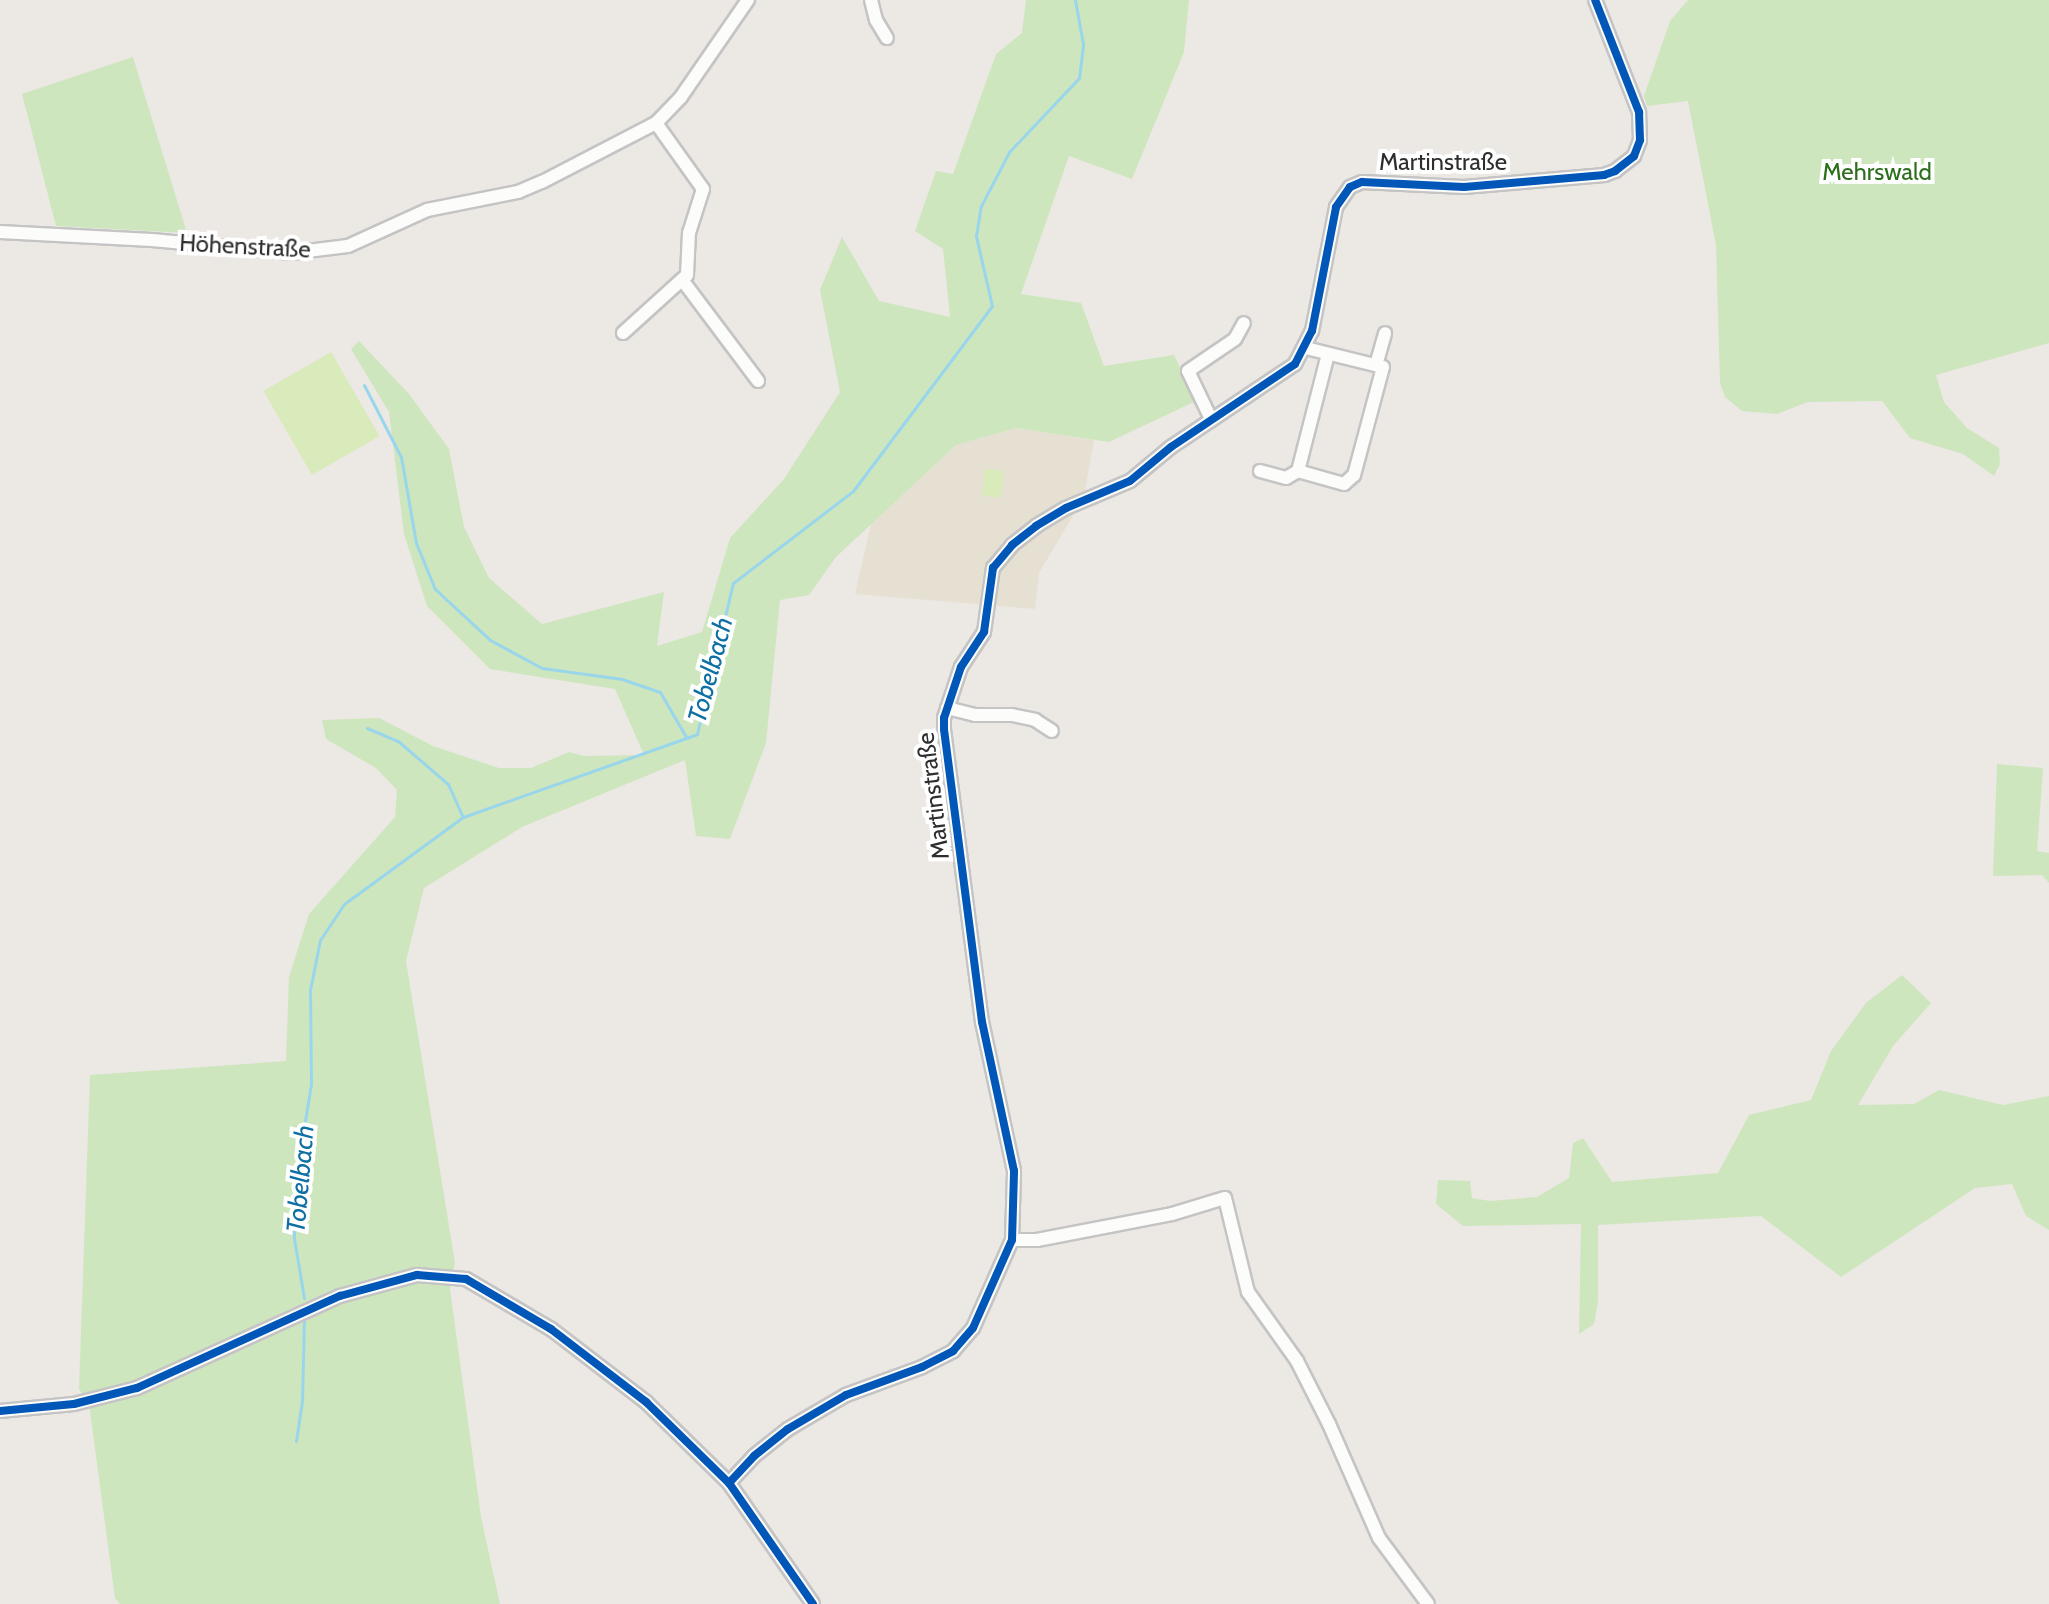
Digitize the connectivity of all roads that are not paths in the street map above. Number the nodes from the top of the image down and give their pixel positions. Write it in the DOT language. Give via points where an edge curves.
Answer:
graph roads {
  1 [pos="748,0"];
  2 [pos="871,0"];
  3 [pos="1595,0"];
  4 [pos="887,38"];
  5 [pos="656,123"];
  6 [pos="0,232"];
  7 [pos="683,281"];
  8 [pos="1244,323"];
  9 [pos="623,333"];
  10 [pos="1385,333"];
  11 [pos="1306,348"];
  12 [pos="1328,354"];
  13 [pos="1376,365"];
  14 [pos="758,381"];
  15 [pos="1211,419"];
  16 [pos="1260,471"];
  17 [pos="1298,471"];
  18 [pos="947,708"];
  19 [pos="1052,731"];
  20 [pos="1012,1240"];
  21 [pos="0,1411"];
  22 [pos="729,1483"];
  23 [pos="813,1604"];
  24 [pos="1428,1604"];
  1 -- 5 [label="street, Höhenstraße" via="681,97"];
  2 -- 4 [label="street"];
  3 -- 11 [label="street, Martinstraße" via="1639,112 1640,140 1634,156 1604,175 1464,187 1362,182 1350,187 1336,207"];
  5 -- 6 [label="street, Höhenstraße" via="518,192 427,210 348,246 291,253"];
  5 -- 7 [label="street" via="703,189 689,233"];
  7 -- 9 [label="street"];
  7 -- 14 [label="street"];
  8 -- 15 [label="street" via="1235,339 1188,371"];
  10 -- 13 [label="street"];
  11 -- 12 [label="street"];
  11 -- 15 [label="street, Martinstraße" via="1282,375"];
  12 -- 13 [label="street"];
  12 -- 17 [label="street"];
  13 -- 17 [label="street" via="1383,367 1350,482"];
  15 -- 18 [label="street, Martinstraße" via="1130,481 1036,526 997,561 989,576 984,632 963,662"];
  16 -- 17 [label="street" via="1286,478"];
  18 -- 19 [label="street" via="1035,720"];
  18 -- 20 [label="street, Martinstraße" via="944,729 974,975 1014,1171"];
  20 -- 22 [label="street, Martinstraße" via="973,1328 953,1351 846,1395 796,1424"];
  20 -- 24 [label="street" via="1157,1217 1225,1198 1248,1292 1297,1361 1379,1538"];
  21 -- 22 [label="street" via="74,1404 137,1388 340,1296 417,1275 455,1277 511,1303 616,1376"];
  22 -- 23 [label="street"];
}
